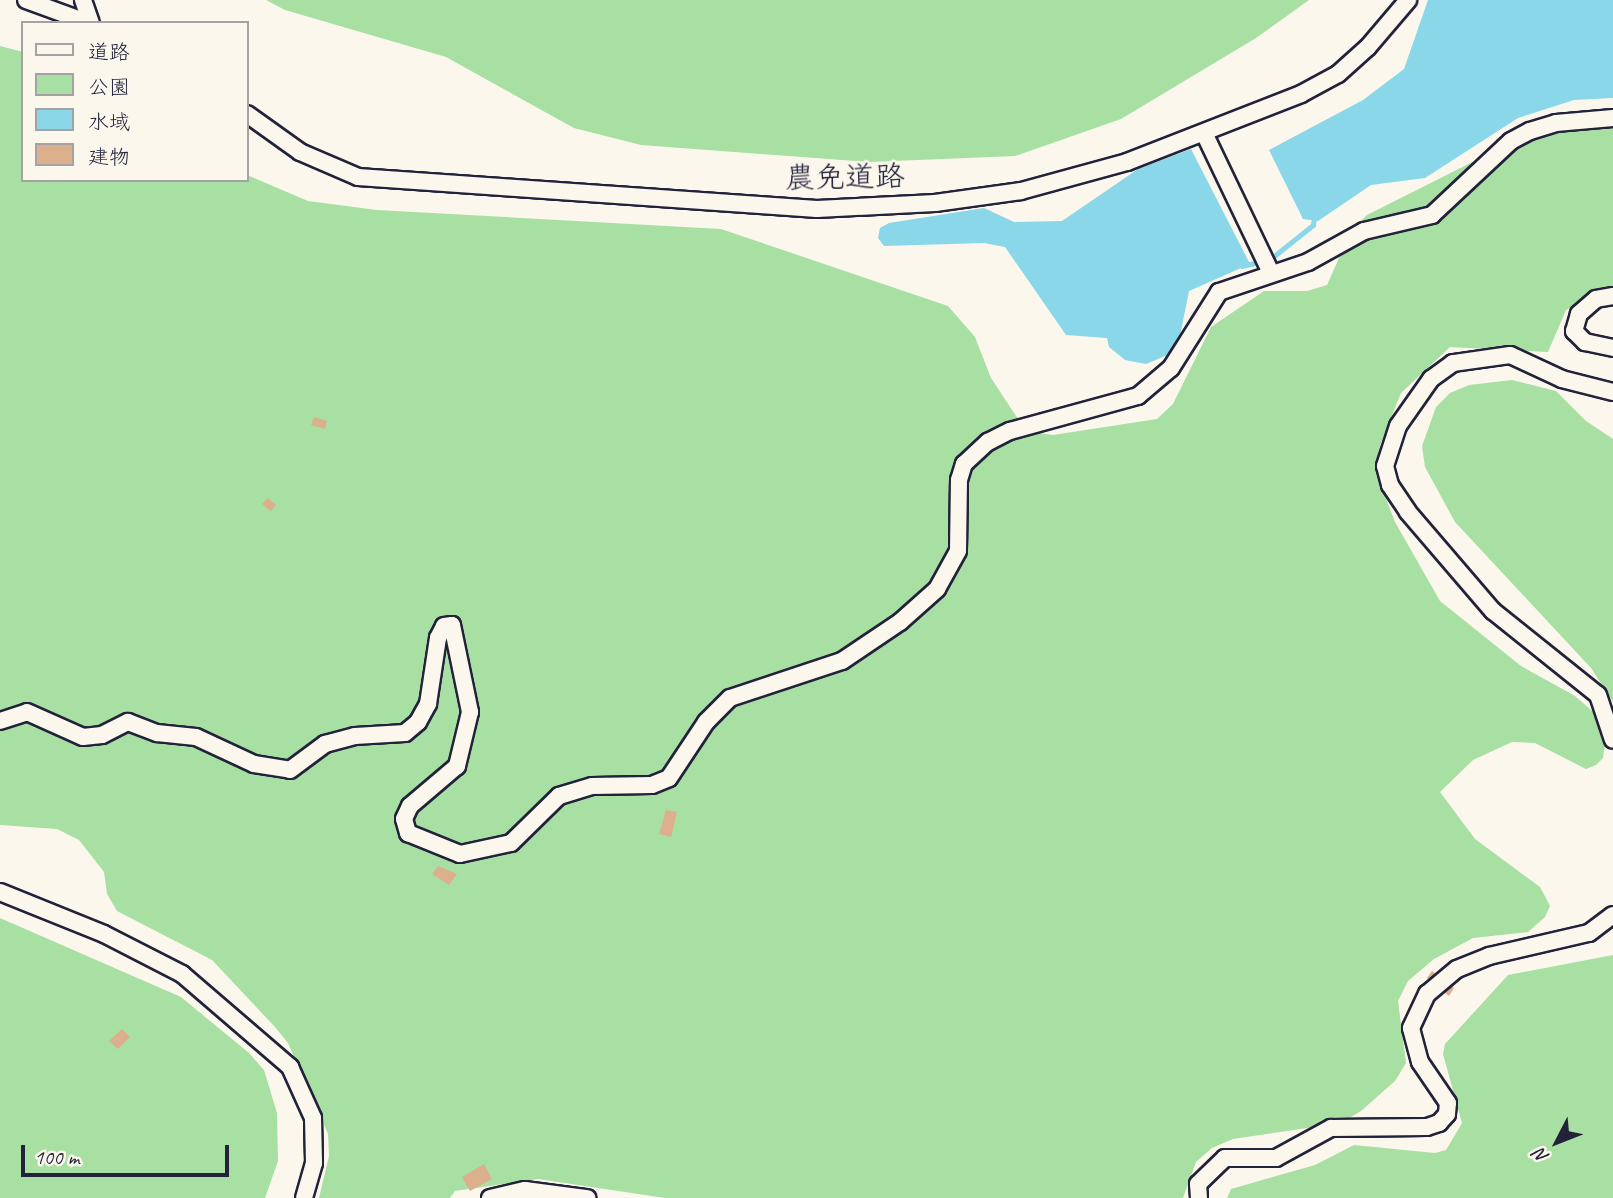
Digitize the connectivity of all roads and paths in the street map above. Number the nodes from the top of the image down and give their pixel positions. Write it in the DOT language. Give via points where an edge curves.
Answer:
graph roads {
  1 [pos="26,0"];
  2 [pos="83,0"];
  3 [pos="1408,0"];
  4 [pos="84,21"];
  5 [pos="89,21"];
  6 [pos="248,115"];
  7 [pos="1613,117"];
  8 [pos="1203,133"];
  9 [pos="1272,273"];
  10 [pos="1613,296"];
  11 [pos="1613,348"];
  12 [pos="1613,392"];
  13 [pos="0,721"];
  14 [pos="1613,740"];
  15 [pos="0,892"];
  16 [pos="1613,915"];
  17 [pos="304,1198"];
  18 [pos="490,1198"];
  19 [pos="587,1198"];
  20 [pos="1199,1198"];
  1 -- 4 [label="street"];
  2 -- 5 [label="street"];
  3 -- 8 [label="street, 農免道路" via="1338,75"];
  6 -- 8 [label="street, 農免道路" via="300,152 359,177 817,209 935,203 1021,191 1128,162"];
  7 -- 9 [label="street" via="1556,123 1530,131 1511,141 1432,215 1364,231 1308,262"];
  8 -- 9 [label="street"];
  9 -- 13 [label="street" via="1219,292 1171,368 1147,391 1010,431 988,442 964,464 959,480 961,531 952,563 937,589 874,642 842,661 730,698 706,722 669,778 652,785 592,786 559,796 511,843 460,854 408,833 404,819 410,806 457,766 470,712 452,625 444,626 438,638 428,704 418,722 405,733 355,736 325,744 290,770 254,764 197,737 157,733 128,722 102,735 83,737 27,712"];
  10 -- 11 [label="street" via="1596,299 1579,314 1574,331 1585,342"];
  12 -- 14 [label="street" via="1562,379 1510,355 1453,363 1431,379 1398,426 1385,466 1390,485 1408,512 1493,611 1598,695"];
  15 -- 17 [label="street" via="104,934 182,974 290,1067 313,1118 314,1163"];
  16 -- 20 [label="street" via="1589,933 1489,956 1457,969 1427,994 1411,1028 1420,1062 1448,1103 1447,1114 1439,1123 1331,1128 1276,1158 1225,1158 1198,1184"];
  18 -- 19 [label="street" via="525,1190"];
}
